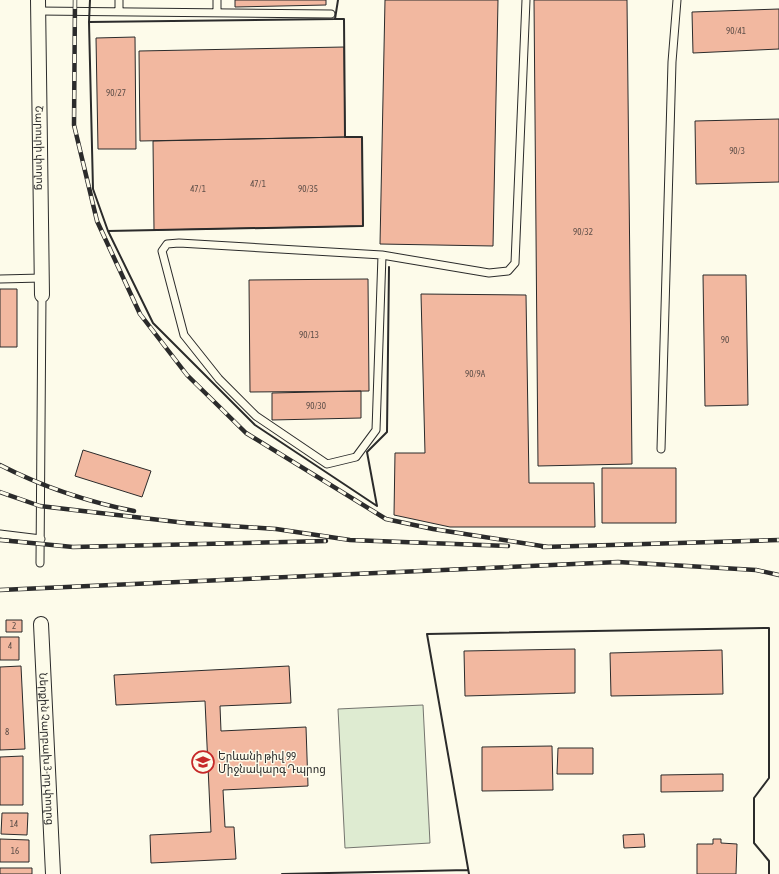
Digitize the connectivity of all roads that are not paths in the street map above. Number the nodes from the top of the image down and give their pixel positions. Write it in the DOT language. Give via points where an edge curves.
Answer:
graph roads {
  1 [pos="119,0"];
  2 [pos="217,0"];
  3 [pos="526,0"];
  4 [pos="677,0"];
  5 [pos="38,6"];
  6 [pos="119,12"];
  7 [pos="217,13"];
  8 [pos="331,14"];
  9 [pos="382,255"];
  10 [pos="42,278"];
  11 [pos="0,279"];
  12 [pos="42,295"];
  13 [pos="661,449"];
  14 [pos="0,534"];
  15 [pos="41,538"];
  16 [pos="40,563"];
  17 [pos="41,624"];
  18 [pos="53,874"];
  1 -- 6 [label="lane"];
  2 -- 7 [label="lane"];
  3 -- 9 [label="lane" via="515,264 508,271 489,273"];
  4 -- 13 [label="lane" via="672,62"];
  5 -- 6 [label="lane"];
  5 -- 10 [label="street, Շարուրի փողոց"];
  6 -- 7 [label="lane"];
  7 -- 8 [label="lane"];
  9 -- 9 [label="lane" via="376,430 356,457 327,464 256,416 219,379 184,335 162,251 167,244 179,243"];
  10 -- 11 [label="lane"];
  10 -- 12 [label="street, Շարուրի փողոց"];
  12 -- 15 [label="lane"];
  14 -- 15 [label="lane"];
  15 -- 16 [label="lane"];
  17 -- 18 [label="street, Ներքին Չարբախ 3-րդ փողոց"];
}
